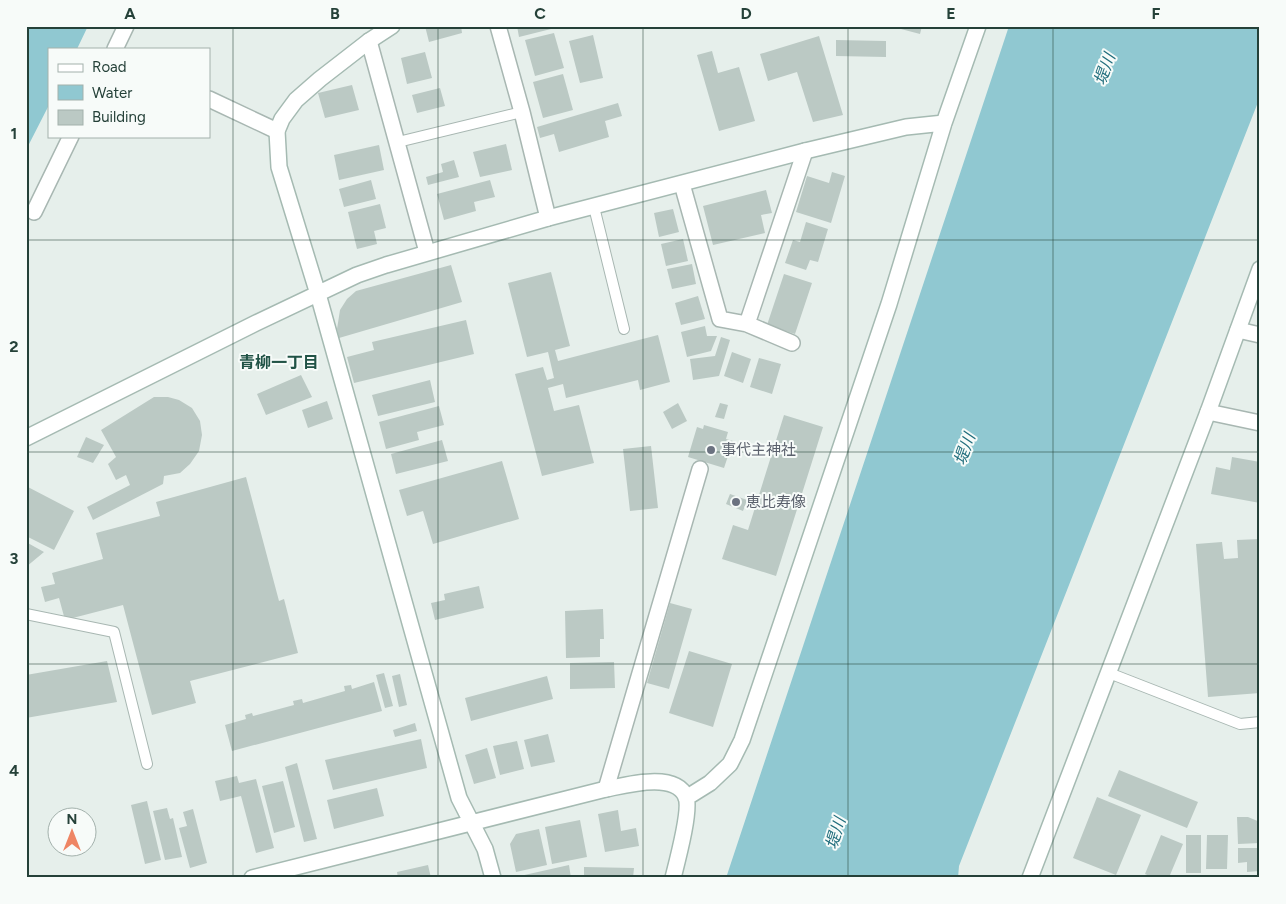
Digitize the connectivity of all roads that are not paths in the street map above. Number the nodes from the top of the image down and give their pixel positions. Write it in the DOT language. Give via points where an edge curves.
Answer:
graph roads {
  1 [pos="126,26"];
  2 [pos="392,26"];
  3 [pos="498,26"];
  4 [pos="978,26"];
  5 [pos="369,41"];
  6 [pos="115,48"];
  7 [pos="210,99"];
  8 [pos="522,112"];
  9 [pos="944,123"];
  10 [pos="278,131"];
  11 [pos="71,138"];
  12 [pos="398,142"];
  13 [pos="805,151"];
  14 [pos="682,184"];
  15 [pos="594,207"];
  16 [pos="34,212"];
  17 [pos="548,218"];
  18 [pos="427,252"];
  19 [pos="1260,269"];
  20 [pos="318,294"];
  21 [pos="746,324"];
  22 [pos="624,329"];
  23 [pos="1238,330"];
  24 [pos="1260,335"];
  25 [pos="792,343"];
  26 [pos="1208,412"];
  27 [pos="1260,423"];
  28 [pos="26,438"];
  29 [pos="700,469"];
  30 [pos="26,614"];
  31 [pos="1109,673"];
  32 [pos="1260,722"];
  33 [pos="147,764"];
  34 [pos="606,789"];
  35 [pos="686,798"];
  36 [pos="471,822"];
  37 [pos="252,878"];
  38 [pos="493,878"];
  39 [pos="674,878"];
  40 [pos="1030,878"];
  1 -- 6 [label="street"];
  2 -- 5 [label="street"];
  3 -- 8 [label="street"];
  4 -- 9 [label="street"];
  5 -- 10 [label="street" via="296,100 282,119"];
  5 -- 12 [label="street"];
  7 -- 10 [label="street"];
  8 -- 12 [label="lane"];
  8 -- 17 [label="street"];
  9 -- 13 [label="street" via="906,127"];
  9 -- 35 [label="street" via="889,304 742,740 730,764 710,783"];
  10 -- 20 [label="street" via="278,167"];
  11 -- 16 [label="street"];
  12 -- 18 [label="street"];
  13 -- 14 [label="street"];
  13 -- 21 [label="street"];
  14 -- 15 [label="street"];
  14 -- 21 [label="street" via="720,319"];
  15 -- 17 [label="street"];
  15 -- 22 [label="lane"];
  17 -- 18 [label="street"];
  18 -- 20 [label="street" via="357,275"];
  19 -- 23 [label="street"];
  20 -- 28 [label="street"];
  20 -- 36 [label="street" via="459,798"];
  21 -- 25 [label="street"];
  23 -- 24 [label="street"];
  23 -- 26 [label="street"];
  26 -- 27 [label="street"];
  26 -- 31 [label="street"];
  29 -- 34 [label="street"];
  30 -- 33 [label="lane" via="114,632"];
  31 -- 32 [label="lane" via="1240,724"];
  31 -- 40 [label="street"];
  34 -- 35 [label="street" via="655,782 671,784"];
  34 -- 36 [label="street"];
  35 -- 39 [label="street" via="687,813"];
  36 -- 37 [label="street"];
  36 -- 38 [label="street" via="485,849"];
}
